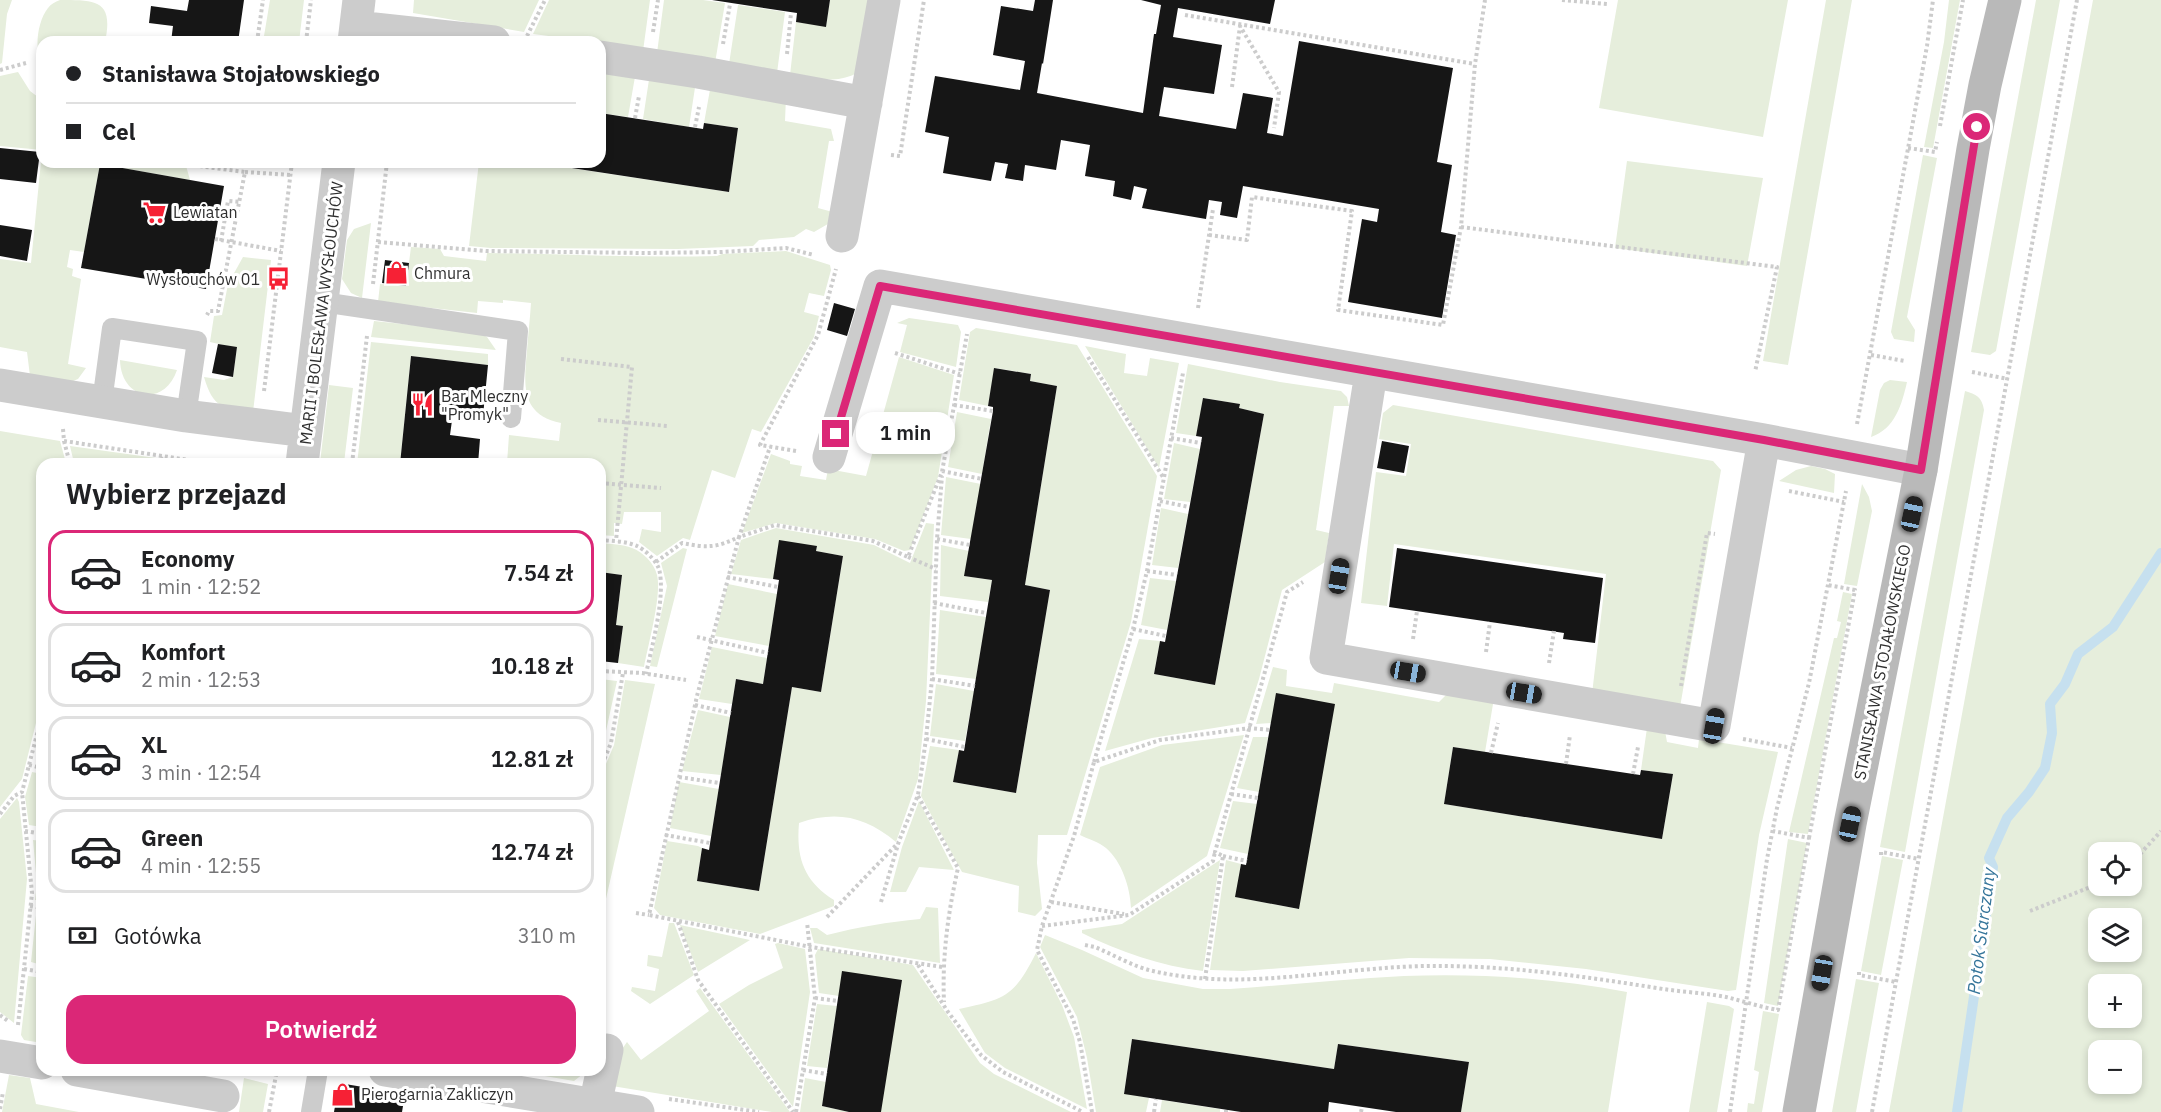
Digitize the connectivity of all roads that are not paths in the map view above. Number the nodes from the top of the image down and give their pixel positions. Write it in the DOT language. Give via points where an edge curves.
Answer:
graph roads {
  1 [pos="884,0"];
  2 [pos="2005,0"];
  3 [pos="356,23"];
  4 [pos="450,36"];
  5 [pos="606,58"];
  6 [pos="866,103"];
  7 [pos="338,168"];
  8 [pos="833,252"];
  9 [pos="321,302"];
  10 [pos="1371,373"];
  11 [pos="0,385"];
  12 [pos="102,402"];
  13 [pos="186,416"];
  14 [pos="511,418"];
  15 [pos="306,431"];
  16 [pos="1764,440"];
  17 [pos="829,457"];
  18 [pos="303,458"];
  19 [pos="1921,470"];
  20 [pos="9,1043"];
  21 [pos="608,1050"];
  22 [pos="606,1058"];
  23 [pos="36,1059"];
  24 [pos="117,1076"];
  25 [pos="317,1076"];
  26 [pos="421,1076"];
  27 [pos="602,1076"];
  28 [pos="224,1092"];
  29 [pos="595,1105"];
  30 [pos="311,1112"];
  31 [pos="638,1112"];
  32 [pos="1799,1112"];
  1 -- 6 [label="street"];
  2 -- 19 [label="street, STANISŁAWA STOJAŁOWSKIEGO" via="1973,148"];
  3 -- 4 [label="street"];
  5 -- 6 [label="street"];
  6 -- 8 [label="street"];
  7 -- 9 [label="street, MARII I BOLESŁAWA WYSŁOUCHÓW"];
  9 -- 14 [label="lane" via="518,330"];
  9 -- 15 [label="street, MARII I BOLESŁAWA WYSŁOUCHÓW"];
  10 -- 16 [label="street"];
  10 -- 16 [label="street" via="1326,658 1704,725 1714,726"];
  10 -- 17 [label="street" via="1188,357 973,302 880,286"];
  11 -- 12 [label="street"];
  12 -- 13 [label="street"];
  12 -- 13 [label="lane" via="112,328 197,341"];
  13 -- 15 [label="street"];
  15 -- 18 [label="street, MARII I BOLESŁAWA WYSŁOUCHÓW"];
  16 -- 19 [label="street"];
  19 -- 32 [label="street, STANISŁAWA STOJAŁOWSKIEGO" via="1850,824"];
  20 -- 23 [label="street"];
  21 -- 22 [label="street"];
  24 -- 28 [label="street"];
  25 -- 30 [label="lane"];
  26 -- 29 [label="street"];
  27 -- 29 [label="street"];
  29 -- 31 [label="street"];
}
